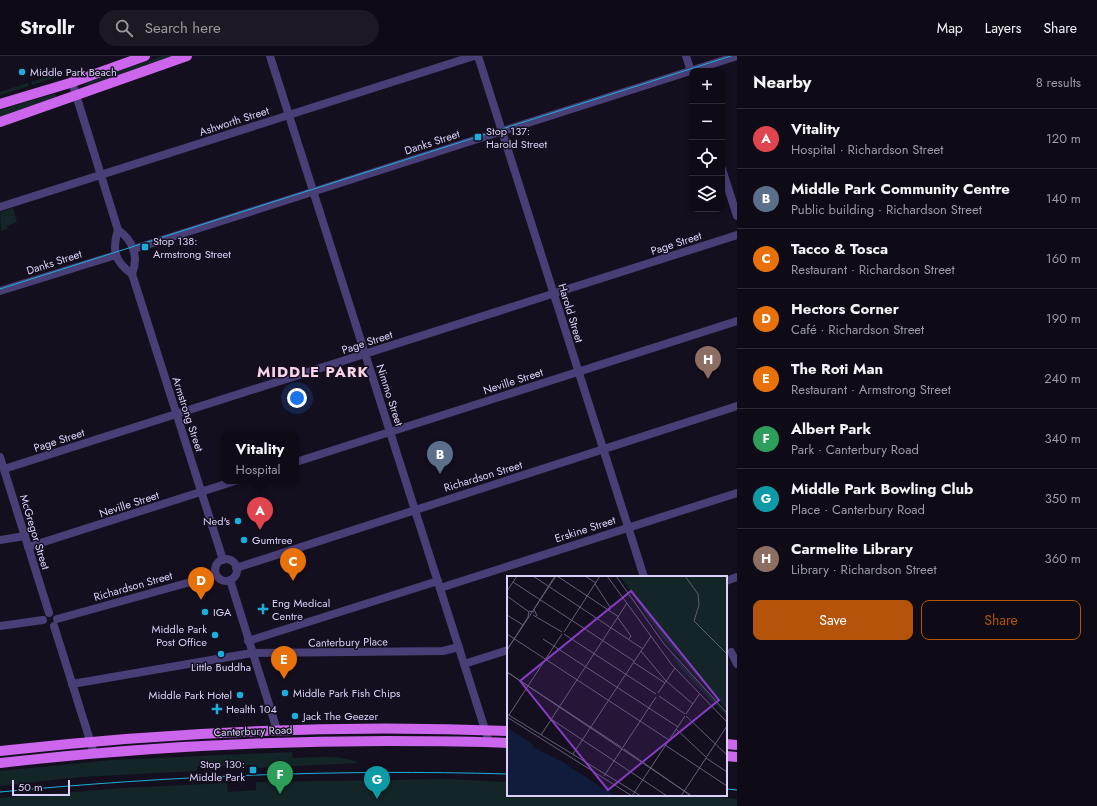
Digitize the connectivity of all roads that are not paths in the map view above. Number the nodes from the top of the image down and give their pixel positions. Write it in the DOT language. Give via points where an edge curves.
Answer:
graph roads {
  1 [pos="145,56"];
  2 [pos="187,56"];
  3 [pos="270,56"];
  4 [pos="474,56"];
  5 [pos="478,56"];
  6 [pos="686,56"];
  7 [pos="737,56"];
  8 [pos="690,68"];
  9 [pos="703,68"];
  10 [pos="689,73"];
  11 [pos="72,82"];
  12 [pos="76,96"];
  13 [pos="0,104"];
  14 [pos="289,115"];
  15 [pos="0,122"];
  16 [pos="502,131"];
  17 [pos="100,175"];
  18 [pos="724,176"];
  19 [pos="314,191"];
  20 [pos="0,207"];
  21 [pos="737,216"];
  22 [pos="118,230"];
  23 [pos="737,235"];
  24 [pos="128,240"];
  25 [pos="114,245"];
  26 [pos="134,249"];
  27 [pos="116,255"];
  28 [pos="134,261"];
  29 [pos="121,264"];
  30 [pos="132,274"];
  31 [pos="0,291"];
  32 [pos="554,294"];
  33 [pos="737,320"];
  34 [pos="365,354"];
  35 [pos="577,372"];
  36 [pos="737,406"];
  37 [pos="177,414"];
  38 [pos="390,432"];
  39 [pos="604,449"];
  40 [pos="0,457"];
  41 [pos="299,461"];
  42 [pos="4,469"];
  43 [pos="226,484"];
  44 [pos="201,492"];
  45 [pos="737,493"];
  46 [pos="415,509"];
  47 [pos="627,527"];
  48 [pos="25,536"];
  49 [pos="0,540"];
  50 [pos="28,547"];
  51 [pos="223,560"];
  52 [pos="236,568"];
  53 [pos="216,575"];
  54 [pos="644,576"];
  55 [pos="737,577"];
  56 [pos="230,580"];
  57 [pos="727,581"];
  58 [pos="439,584"];
  59 [pos="49,613"];
  60 [pos="43,620"];
  61 [pos="55,622"];
  62 [pos="0,626"];
  63 [pos="248,641"];
  64 [pos="459,647"];
  65 [pos="507,650"];
  66 [pos="731,652"];
  67 [pos="252,653"];
  68 [pos="464,664"];
  69 [pos="737,664"];
  70 [pos="72,684"];
  71 [pos="277,730"];
  72 [pos="485,730"];
  73 [pos="507,731"];
  74 [pos="90,742"];
  75 [pos="489,742"];
  76 [pos="507,742"];
  77 [pos="727,744"];
  78 [pos="737,745"];
  79 [pos="0,751"];
  80 [pos="94,753"];
  81 [pos="727,756"];
  82 [pos="737,757"];
  83 [pos="0,763"];
  1 -- 11 [label="main road"];
  2 -- 12 [label="main road"];
  3 -- 14 [label="street, Nimmo Street"];
  4 -- 14 [label="street, Ashworth Street"];
  5 -- 16 [label="street, Harold Street"];
  6 -- 8 [label="street"];
  7 -- 9 [label="street, Danks Street"];
  10 -- 16 [label="street, Danks Street"];
  11 -- 12 [label="street"];
  11 -- 13 [label="main road"];
  12 -- 15 [label="main road"];
  12 -- 17 [label="street"];
  14 -- 17 [label="street, Ashworth Street"];
  14 -- 19 [label="street, Nimmo Street"];
  16 -- 19 [label="street, Danks Street"];
  16 -- 32 [label="street, Harold Street"];
  17 -- 20 [label="street, Ashworth Street"];
  17 -- 22 [label="street"];
  18 -- 21 [label="street"];
  19 -- 26 [label="street, Danks Street"];
  19 -- 34 [label="street, Nimmo Street"];
  22 -- 24 [label="street"];
  22 -- 25 [label="street"];
  23 -- 32 [label="street, Page Street"];
  24 -- 25 [label="street" via="120,240"];
  24 -- 26 [label="street"];
  25 -- 27 [label="street"];
  26 -- 28 [label="street"];
  27 -- 29 [label="street"];
  27 -- 31 [label="street, Danks Street"];
  28 -- 29 [label="street" via="126,265"];
  28 -- 30 [label="street, Armstrong Street"];
  29 -- 30 [label="street, Armstrong Street"];
  30 -- 37 [label="street, Armstrong Street"];
  32 -- 34 [label="street, Page Street"];
  32 -- 35 [label="street, Harold Street"];
  33 -- 35 [label="street, Neville Street"];
  34 -- 37 [label="street, Page Street"];
  34 -- 38 [label="street, Nimmo Street"];
  35 -- 38 [label="street, Neville Street"];
  35 -- 39 [label="street, Harold Street"];
  36 -- 39 [label="street, Richardson Street"];
  37 -- 42 [label="street, Page Street"];
  37 -- 44 [label="street, Armstrong Street"];
  38 -- 41 [label="street, Neville Street"];
  38 -- 46 [label="street, Nimmo Street"];
  39 -- 46 [label="street, Richardson Street"];
  39 -- 47 [label="street, Harold Street"];
  40 -- 42 [label="street, McGregor Street"];
  42 -- 48 [label="street, McGregor Street"];
  43 -- 44 [label="street, Neville Street"];
  44 -- 50 [label="street, Neville Street"];
  44 -- 51 [label="street, Armstrong Street"];
  45 -- 47 [label="street, Erskine Street"];
  46 -- 52 [label="street, Richardson Street"];
  46 -- 58 [label="street, Nimmo Street"];
  47 -- 54 [label="street, Harold Street"];
  47 -- 58 [label="street, Erskine Street"];
  48 -- 49 [label="street"];
  48 -- 50 [label="street, McGregor Street"];
  50 -- 59 [label="street, McGregor Street"];
  51 -- 52 [label="street" via="233,562"];
  51 -- 53 [label="street" via="217,564"];
  52 -- 56 [label="street" via="236,574"];
  53 -- 56 [label="street" via="220,580"];
  53 -- 61 [label="street, Richardson Street"];
  55 -- 57 [label="street"];
  56 -- 63 [label="street"];
  58 -- 63 [label="street, Erskine Street"];
  58 -- 64 [label="street, Nimmo Street"];
  59 -- 60 [label="street"];
  59 -- 61 [label="street" via="55,615"];
  60 -- 61 [label="street" via="47,626"];
  60 -- 62 [label="street"];
  61 -- 70 [label="street"];
  63 -- 67 [label="street"];
  64 -- 67 [label="street, Canterbury Place" via="443,652"];
  64 -- 68 [label="street, Nimmo Street"];
  65 -- 68 [label="street"];
  66 -- 69 [label="street"];
  67 -- 70 [label="street, Canterbury Place"];
  67 -- 71 [label="street"];
  68 -- 72 [label="street, Nimmo Street"];
  70 -- 74 [label="street"];
  71 -- 72 [label="main road, Canterbury Road"];
  71 -- 74 [label="main road, Canterbury Road"];
  72 -- 73 [label="main road, Canterbury Road"];
  72 -- 75 [label="street, Nimmo Street"];
  74 -- 79 [label="main road, Canterbury Road"];
  74 -- 80 [label="street"];
  75 -- 76 [label="main road, Canterbury Road"];
  75 -- 80 [label="main road, Canterbury Road" via="269,742"];
  77 -- 78 [label="main road"];
  80 -- 83 [label="main road, Canterbury Road"];
  81 -- 82 [label="main road"];
}
